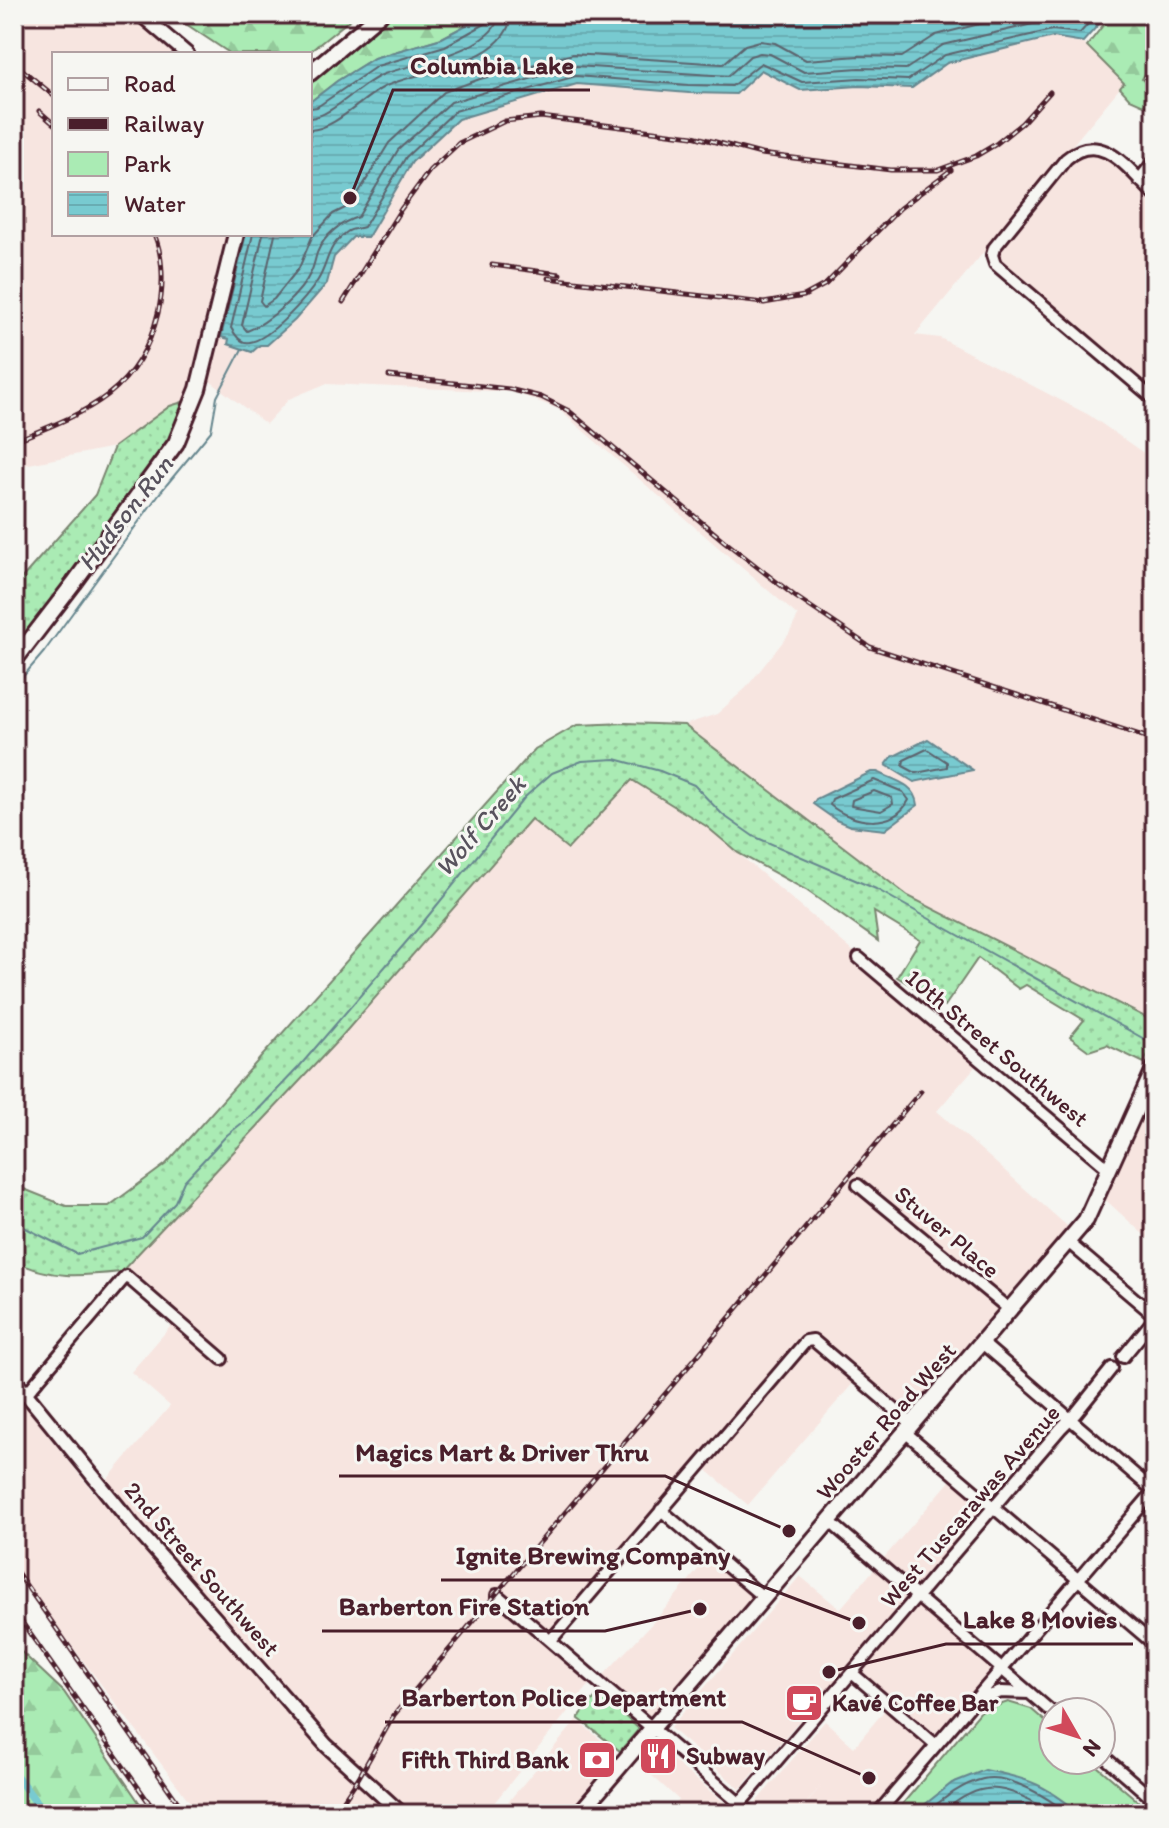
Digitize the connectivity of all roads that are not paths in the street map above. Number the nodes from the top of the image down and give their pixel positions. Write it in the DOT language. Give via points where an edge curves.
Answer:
graph roads {
  1 [pos="140,14"];
  2 [pos="380,14"];
  3 [pos="185,52"];
  4 [pos="312,71"];
  5 [pos="1155,160"];
  6 [pos="1139,180"];
  7 [pos="1155,195"];
  8 [pos="236,236"];
  9 [pos="1155,400"];
  10 [pos="14,661"];
  11 [pos="859,958"];
  12 [pos="1155,1068"];
  13 [pos="1110,1170"];
  14 [pos="858,1185"];
  15 [pos="1068,1242"];
  16 [pos="1010,1310"];
  17 [pos="1155,1317"];
  18 [pos="982,1343"];
  19 [pos="1123,1357"];
  20 [pos="222,1359"];
  21 [pos="1112,1368"];
  22 [pos="14,1379"];
  23 [pos="26,1394"];
  24 [pos="1069,1420"];
  25 [pos="909,1428"];
  26 [pos="1155,1491"];
  27 [pos="994,1507"];
  28 [pos="661,1510"];
  29 [pos="829,1521"];
  30 [pos="1078,1580"];
  31 [pos="497,1595"];
  32 [pos="917,1597"];
  33 [pos="764,1598"];
  34 [pos="551,1640"];
  35 [pos="1155,1645"];
  36 [pos="1002,1669"];
  37 [pos="852,1673"];
  38 [pos="1030,1693"];
  39 [pos="1037,1699"];
  40 [pos="973,1701"];
  41 [pos="653,1728"];
  42 [pos="936,1745"];
  43 [pos="1117,1767"];
  44 [pos="1154,1798"];
  45 [pos="740,1803"];
  46 [pos="582,1813"];
  47 [pos="402,1814"];
  48 [pos="731,1814"];
  49 [pos="752,1814"];
  50 [pos="877,1814"];
  1 -- 3 [label="street"];
  2 -- 4 [label="main road"];
  5 -- 6 [label="street"];
  6 -- 7 [label="street"];
  6 -- 9 [label="street" via="1108,151 1077,151 993,251 995,264"];
  8 -- 10 [label="main road" via="198,389 176,443"];
  11 -- 13 [label="street, 10th Street Southwest"];
  12 -- 13 [label="main road, Wooster Road West"];
  13 -- 15 [label="main road, Wooster Road West" via="1090,1214"];
  14 -- 16 [label="street, Stuver Place"];
  15 -- 16 [label="main road, Wooster Road West"];
  15 -- 17 [label="street"];
  16 -- 18 [label="main road, Wooster Road West"];
  17 -- 19 [label="street"];
  18 -- 24 [label="street"];
  18 -- 25 [label="main road, Wooster Road West"];
  20 -- 23 [label="street" via="126,1276"];
  21 -- 24 [label="street, West Tuscarawas Avenue"];
  22 -- 23 [label="street, 2nd Street Southwest"];
  23 -- 47 [label="street, 2nd Street Southwest" via="326,1745"];
  24 -- 26 [label="street"];
  24 -- 27 [label="street, West Tuscarawas Avenue"];
  25 -- 27 [label="street"];
  25 -- 28 [label="street" via="813,1340 806,1341"];
  25 -- 29 [label="main road, Wooster Road West"];
  26 -- 30 [label="street"];
  27 -- 30 [label="street"];
  27 -- 32 [label="street, West Tuscarawas Avenue"];
  28 -- 33 [label="street"];
  28 -- 34 [label="street"];
  29 -- 32 [label="street"];
  29 -- 33 [label="main road, Wooster Road West"];
  30 -- 35 [label="street"];
  30 -- 36 [label="street"];
  31 -- 34 [label="street"];
  32 -- 36 [label="street"];
  32 -- 37 [label="street, West Tuscarawas Avenue"];
  33 -- 41 [label="main road, Wooster Road West"];
  34 -- 41 [label="street"];
  36 -- 38 [label="street"];
  36 -- 40 [label="street"];
  37 -- 42 [label="street"];
  37 -- 45 [label="street, West Tuscarawas Avenue"];
  38 -- 39 [label="street"];
  38 -- 40 [label="street" via="1001,1692"];
  40 -- 42 [label="street"];
  41 -- 45 [label="street"];
  41 -- 46 [label="main road, Wooster Road West"];
  42 -- 50 [label="street"];
  43 -- 44 [label="street"];
  45 -- 48 [label="street, West Tuscarawas Avenue"];
  45 -- 49 [label="street"];
}
